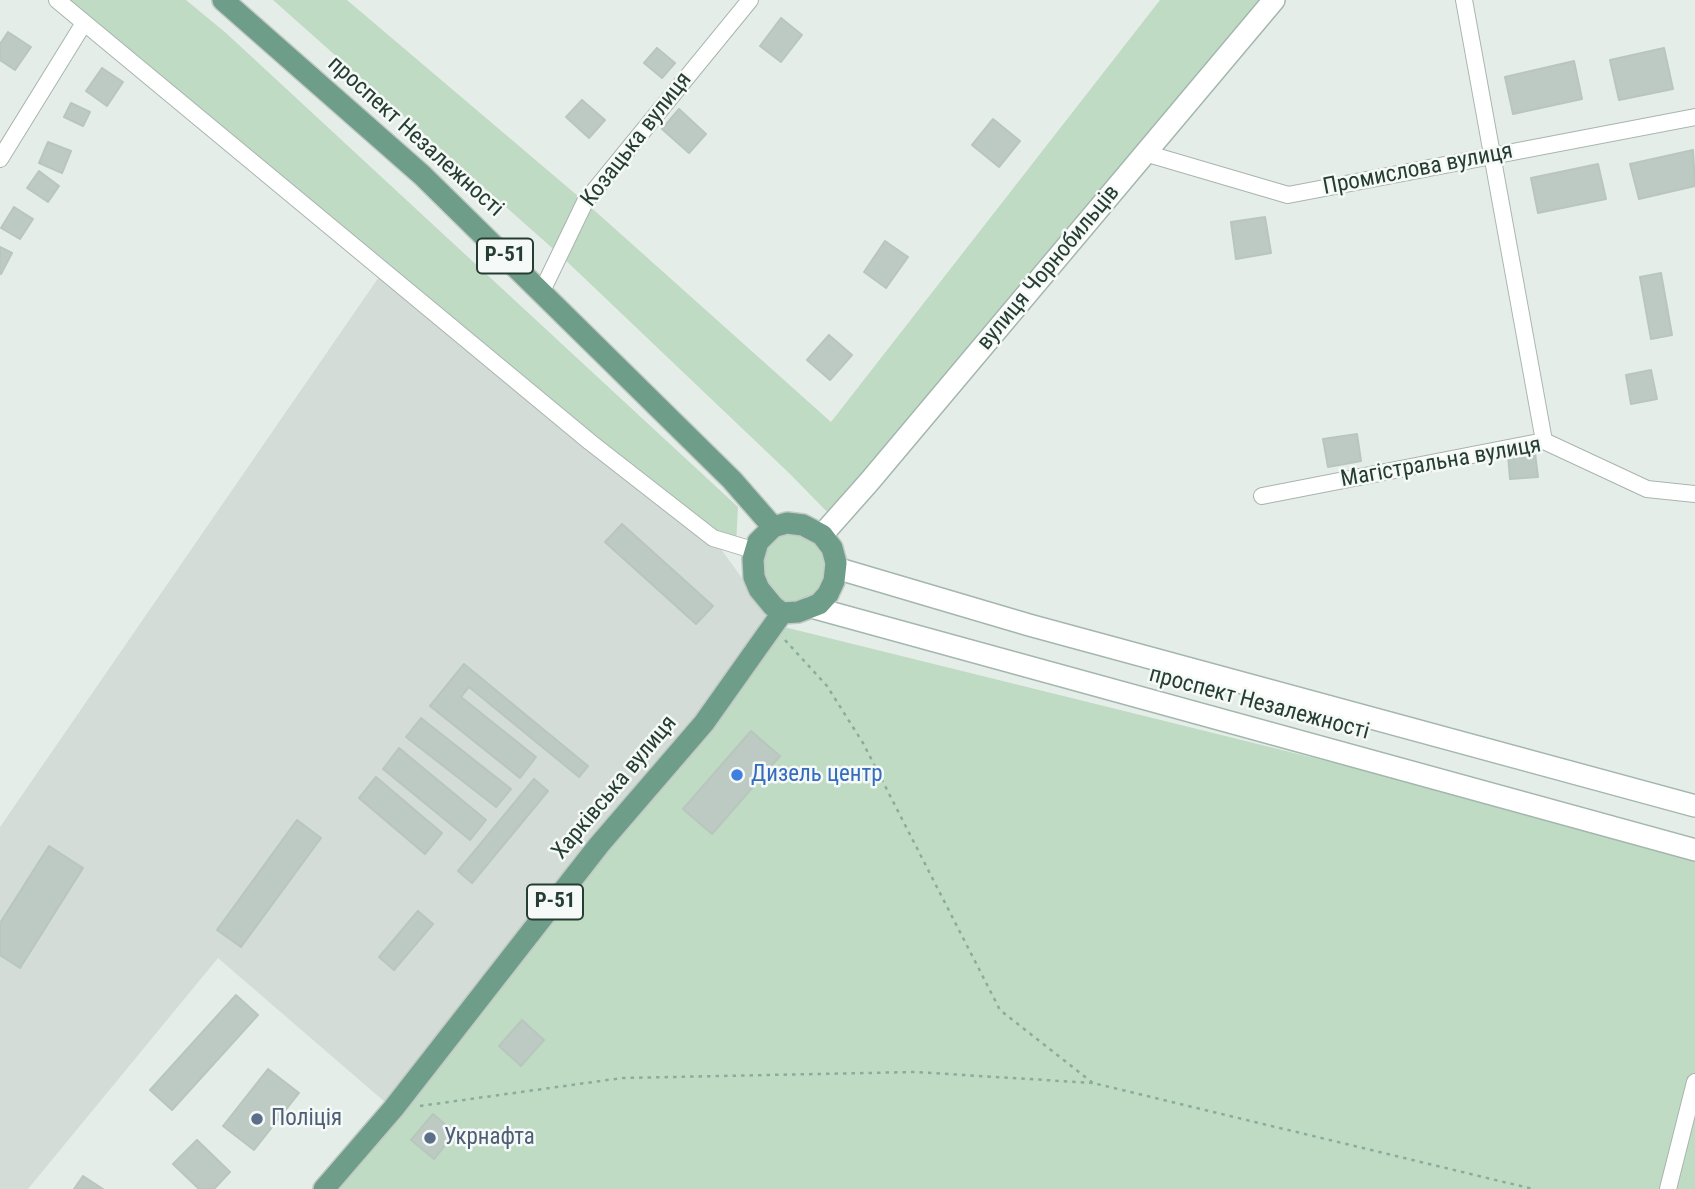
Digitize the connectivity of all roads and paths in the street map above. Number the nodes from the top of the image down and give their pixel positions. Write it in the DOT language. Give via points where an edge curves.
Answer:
graph roads {
  1 [pos="57,0"];
  2 [pos="223,0"];
  3 [pos="750,0"];
  4 [pos="1274,0"];
  5 [pos="1464,0"];
  6 [pos="243,8"];
  7 [pos="84,23"];
  8 [pos="1695,117"];
  9 [pos="1144,153"];
  10 [pos="1493,156"];
  11 [pos="0,159"];
  12 [pos="542,291"];
  13 [pos="1544,441"];
  14 [pos="1695,494"];
  15 [pos="1262,496"];
  16 [pos="773,527"];
  17 [pos="822,535"];
  18 [pos="756,551"];
  19 [pos="836,568"];
  20 [pos="811,607"];
  21 [pos="778,620"];
  22 [pos="1695,806"];
  23 [pos="1695,850"];
  24 [pos="1695,1082"];
  25 [pos="1093,1083"];
  26 [pos="393,1109"];
  27 [pos="324,1189"];
  28 [pos="1533,1189"];
  29 [pos="1668,1189"];
  1 -- 7 [label="street"];
  2 -- 6 [label="main road, проспект Незалежності / Р-51"];
  3 -- 12 [label="street, Козацька вулиця" via="585,202"];
  4 -- 9 [label="street, вулиця Чорнобильців"];
  5 -- 10 [label="street"];
  6 -- 12 [label="main road, проспект Незалежності / Р-51"];
  7 -- 11 [label="street"];
  7 -- 18 [label="street" via="590,442 713,538"];
  8 -- 10 [label="street, Промислова вулиця"];
  9 -- 10 [label="street, Промислова вулиця" via="1288,195"];
  9 -- 17 [label="street, вулиця Чорнобильців"];
  10 -- 13 [label="street"];
  12 -- 16 [label="main road, проспект Незалежності / Р-51" via="732,480"];
  13 -- 14 [label="street, Магістральна вулиця" via="1647,489"];
  13 -- 15 [label="street, Магістральна вулиця"];
  16 -- 17 [label="main road" via="803,525"];
  16 -- 18 [label="main road" via="758,542"];
  17 -- 19 [label="main road" via="832,548"];
  18 -- 21 [label="main road" via="754,578"];
  19 -- 20 [label="main road" via="828,594"];
  19 -- 22 [label="street, проспект Незалежності"];
  20 -- 21 [label="main road"];
  20 -- 23 [label="street, проспект Незалежності"];
  21 -- 25 [label="path" via="863,743 1000,1010"];
  21 -- 26 [label="main road, Харківська вулиця / Р-51" via="704,723 599,845"];
  24 -- 29 [label="street"];
  25 -- 26 [label="path" via="915,1072 622,1078"];
  25 -- 28 [label="path"];
  26 -- 27 [label="main road, Харківська вулиця / Р-51"];
}
